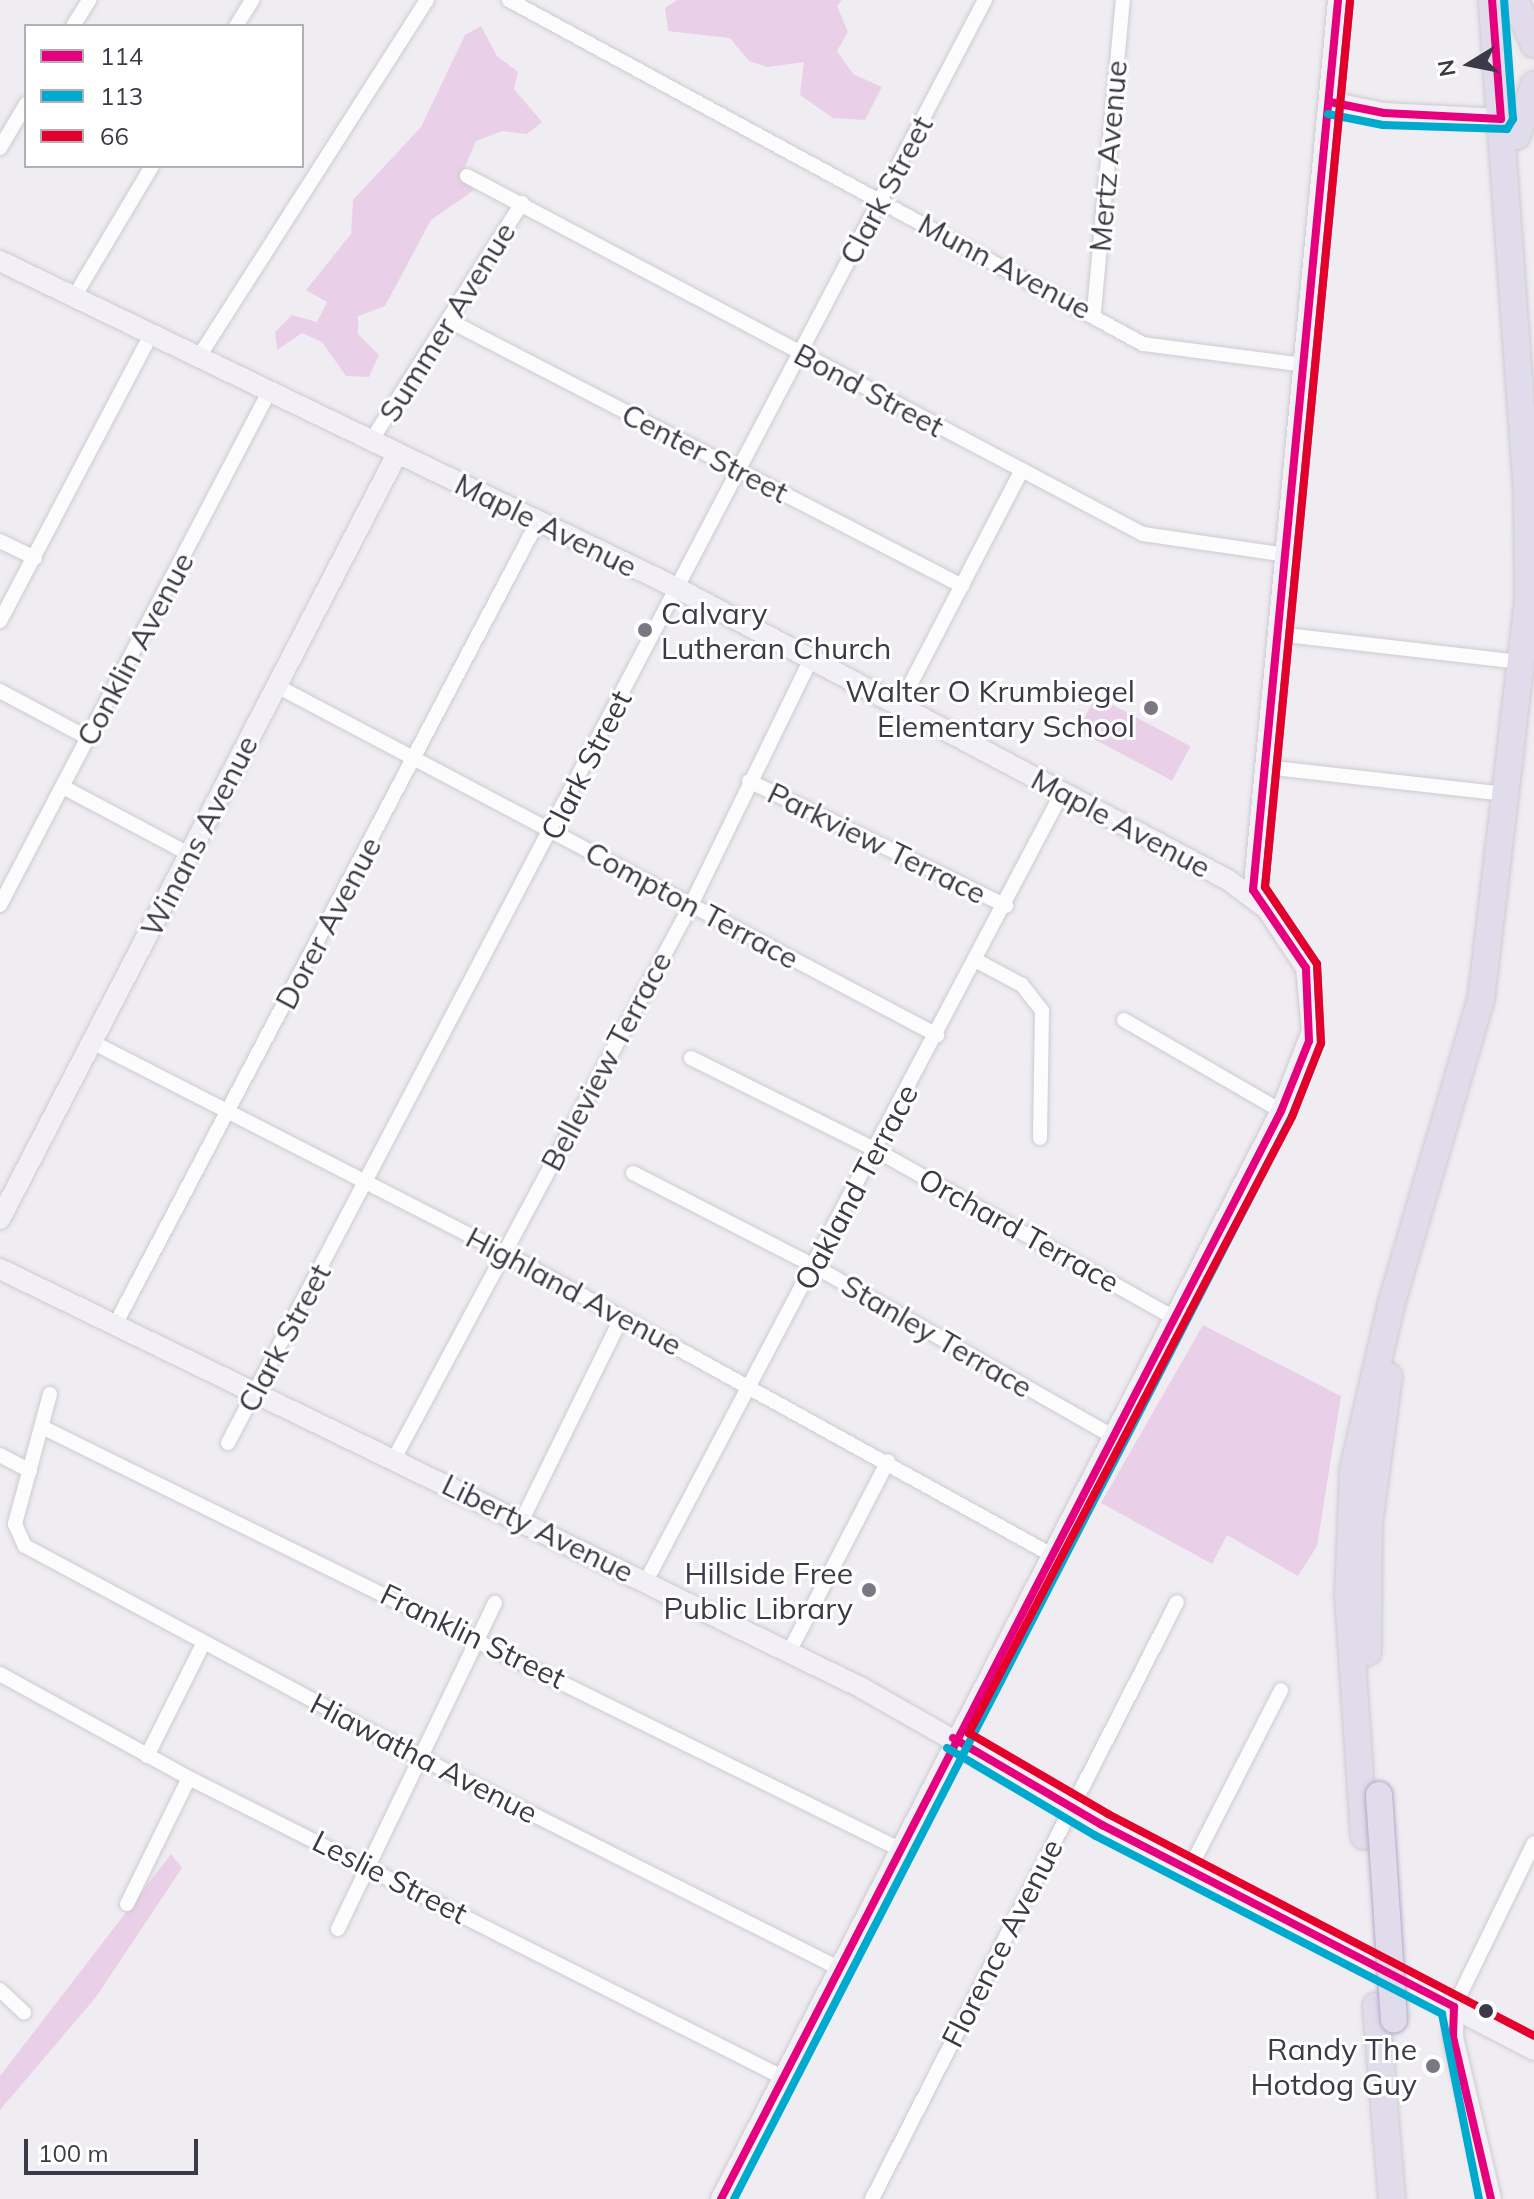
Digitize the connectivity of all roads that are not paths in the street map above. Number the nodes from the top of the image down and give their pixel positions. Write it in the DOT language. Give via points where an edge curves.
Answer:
graph roads {
  1 [pos="89,0"];
  2 [pos="252,0"];
  3 [pos="427,0"];
  4 [pos="509,0"];
  5 [pos="985,0"];
  6 [pos="1123,0"];
  7 [pos="1338,0"];
  8 [pos="1492,0"];
  9 [pos="1507,0"];
  10 [pos="1515,0"];
  11 [pos="74,24"];
  12 [pos="237,24"];
  13 [pos="1534,44"];
  14 [pos="1534,85"];
  15 [pos="1330,102"];
  16 [pos="24,107"];
  17 [pos="1509,128"];
  18 [pos="0,148"];
  19 [pos="151,168"];
  20 [pos="467,176"];
  21 [pos="880,200"];
  22 [pos="522,203"];
  23 [pos="0,261"];
  24 [pos="74,297"];
  25 [pos="1094,311"];
  26 [pos="448,320"];
  27 [pos="151,335"];
  28 [pos="800,354"];
  29 [pos="198,358"];
  30 [pos="1305,365"];
  31 [pos="1534,376"];
  32 [pos="269,392"];
  33 [pos="371,441"];
  34 [pos="397,454"];
  35 [pos="739,470"];
  36 [pos="1022,470"];
  37 [pos="538,521"];
  38 [pos="0,541"];
  39 [pos="1287,555"];
  40 [pos="35,558"];
  41 [pos="962,586"];
  42 [pos="677,588"];
  43 [pos="0,621"];
  44 [pos="1278,634"];
  45 [pos="810,661"];
  46 [pos="1521,662"];
  47 [pos="277,686"];
  48 [pos="1534,687"];
  49 [pos="0,691"];
  50 [pos="899,706"];
  51 [pos="88,738"];
  52 [pos="415,759"];
  53 [pos="1265,767"];
  54 [pos="749,781"];
  55 [pos="63,787"];
  56 [pos="1063,791"];
  57 [pos="1507,794"];
  58 [pos="552,831"];
  59 [pos="189,854"];
  60 [pos="1253,895"];
  61 [pos="0,905"];
  62 [pos="691,905"];
  63 [pos="1006,906"];
  64 [pos="977,961"];
  65 [pos="1124,1020"];
  66 [pos="937,1035"];
  67 [pos="92,1042"];
  68 [pos="691,1058"];
  69 [pos="1281,1111"];
  70 [pos="228,1112"];
  71 [pos="1040,1138"];
  72 [pos="876,1150"];
  73 [pos="633,1173"];
  74 [pos="365,1182"];
  75 [pos="0,1219"];
  76 [pos="507,1254"];
  77 [pos="814,1266"];
  78 [pos="0,1269"];
  79 [pos="622,1317"];
  80 [pos="1174,1318"];
  81 [pos="116,1323"];
  82 [pos="750,1386"];
  83 [pos="256,1392"];
  84 [pos="50,1394"];
  85 [pos="46,1429"];
  86 [pos="1112,1436"];
  87 [pos="228,1443"];
  88 [pos="0,1455"];
  89 [pos="395,1457"];
  90 [pos="888,1461"];
  91 [pos="30,1471"];
  92 [pos="522,1520"];
  93 [pos="1050,1554"];
  94 [pos="646,1581"];
  95 [pos="1177,1602"];
  96 [pos="495,1603"];
  97 [pos="480,1638"];
  98 [pos="204,1642"];
  99 [pos="789,1652"];
  100 [pos="0,1674"];
  101 [pos="1281,1690"];
  102 [pos="953,1738"];
  103 [pos="147,1756"];
  104 [pos="422,1758"];
  105 [pos="189,1778"];
  106 [pos="1072,1807"];
  107 [pos="1534,1843"];
  108 [pos="897,1848"];
  109 [pos="370,1865"];
  110 [pos="1189,1870"];
  111 [pos="127,1904"];
  112 [pos="338,1929"];
  113 [pos="837,1967"];
  114 [pos="0,1990"];
  115 [pos="1454,2007"];
  116 [pos="24,2012"];
  117 [pos="1385,2013"];
  118 [pos="1534,2050"];
  119 [pos="782,2077"];
  120 [pos="1397,2162"];
  121 [pos="721,2199"];
  122 [pos="872,2199"];
  123 [pos="1392,2199"];
  124 [pos="1410,2199"];
  125 [pos="1491,2199"];
  1 -- 11 [label="street"];
  2 -- 12 [label="street"];
  3 -- 29 [label="street"];
  4 -- 21 [label="street, Munn Avenue"];
  5 -- 21 [label="street, Clark Street"];
  6 -- 25 [label="street, Mertz Avenue"];
  7 -- 15 [label="street"];
  8 -- 17 [label="highway"];
  9 -- 17 [label="highway"];
  10 -- 13 [label="highway"];
  14 -- 17 [label="highway"];
  15 -- 17 [label="street"];
  15 -- 30 [label="street"];
  16 -- 18 [label="street"];
  17 -- 31 [label="highway"];
  17 -- 46 [label="highway" via="1528,513"];
  19 -- 24 [label="street"];
  20 -- 22 [label="street, Bond Street"];
  21 -- 25 [label="street, Munn Avenue"];
  21 -- 28 [label="street, Clark Street"];
  22 -- 26 [label="street, Summer Avenue"];
  22 -- 28 [label="street, Bond Street"];
  23 -- 24 [label="street, Maple Avenue"];
  24 -- 27 [label="street, Maple Avenue"];
  25 -- 30 [label="street, Munn Avenue" via="1143,344"];
  26 -- 33 [label="street, Summer Avenue"];
  26 -- 35 [label="street, Center Street"];
  27 -- 29 [label="street, Maple Avenue"];
  27 -- 40 [label="street"];
  28 -- 35 [label="street, Clark Street"];
  28 -- 36 [label="street, Bond Street"];
  29 -- 32 [label="street, Maple Avenue"];
  30 -- 39 [label="street"];
  32 -- 33 [label="street, Maple Avenue"];
  32 -- 51 [label="street, Conklin Avenue"];
  33 -- 34 [label="street, Maple Avenue"];
  34 -- 37 [label="street, Maple Avenue"];
  34 -- 47 [label="street, Winans Avenue"];
  35 -- 41 [label="street, Center Street"];
  35 -- 42 [label="street, Clark Street"];
  36 -- 39 [label="street, Bond Street" via="1156,540"];
  36 -- 41 [label="street"];
  37 -- 42 [label="street, Maple Avenue"];
  37 -- 52 [label="street, Dorer Avenue"];
  38 -- 40 [label="street"];
  39 -- 44 [label="street"];
  40 -- 43 [label="street"];
  41 -- 50 [label="street"];
  42 -- 45 [label="street, Maple Avenue"];
  42 -- 58 [label="street, Clark Street"];
  44 -- 46 [label="street"];
  44 -- 53 [label="street"];
  45 -- 50 [label="street, Maple Avenue"];
  45 -- 54 [label="street, Belleview Terrace"];
  46 -- 57 [label="highway"];
  47 -- 52 [label="street, Compton Terrace"];
  47 -- 59 [label="street, Winans Avenue"];
  48 -- 117 [label="highway, bridge" via="1495,1007 1404,1315 1378,1440 1367,1588"];
  49 -- 51 [label="street"];
  50 -- 56 [label="street, Maple Avenue"];
  51 -- 55 [label="street, Conklin Avenue"];
  52 -- 58 [label="street, Compton Terrace"];
  52 -- 70 [label="street, Dorer Avenue"];
  53 -- 57 [label="street"];
  53 -- 60 [label="street"];
  54 -- 62 [label="street, Belleview Terrace"];
  54 -- 63 [label="street, Parkview Terrace"];
  55 -- 59 [label="street"];
  55 -- 61 [label="street, Conklin Avenue"];
  56 -- 60 [label="street, Maple Avenue"];
  56 -- 63 [label="street, Oakland Terrace"];
  57 -- 117 [label="highway" via="1476,1020 1391,1305 1356,1450 1348,1596 1364,1836"];
  58 -- 62 [label="street, Compton Terrace"];
  58 -- 74 [label="street, Clark Street"];
  59 -- 67 [label="street, Winans Avenue"];
  60 -- 69 [label="street" via="1293,942 1311,990 1309,1041"];
  62 -- 66 [label="street, Compton Terrace"];
  62 -- 76 [label="street, Belleview Terrace"];
  63 -- 64 [label="street, Oakland Terrace"];
  64 -- 66 [label="street, Oakland Terrace"];
  64 -- 71 [label="street" via="1022,985 1042,1011"];
  65 -- 69 [label="street"];
  66 -- 72 [label="street, Oakland Terrace"];
  67 -- 70 [label="street, Highland Avenue"];
  67 -- 75 [label="street, Winans Avenue"];
  68 -- 72 [label="street, Orchard Terrace"];
  69 -- 80 [label="street"];
  70 -- 74 [label="street, Highland Avenue"];
  70 -- 81 [label="street, Dorer Avenue"];
  72 -- 77 [label="street, Oakland Terrace"];
  72 -- 80 [label="street, Orchard Terrace"];
  73 -- 77 [label="street, Stanley Terrace"];
  74 -- 76 [label="street, Highland Avenue"];
  74 -- 83 [label="street, Clark Street"];
  76 -- 79 [label="street, Highland Avenue"];
  76 -- 89 [label="street, Belleview Terrace"];
  77 -- 82 [label="street, Oakland Terrace"];
  77 -- 86 [label="street, Stanley Terrace"];
  78 -- 81 [label="street, Liberty Avenue"];
  79 -- 82 [label="street, Highland Avenue"];
  79 -- 92 [label="street"];
  80 -- 86 [label="street"];
  81 -- 83 [label="street, Liberty Avenue"];
  82 -- 90 [label="street, Highland Avenue"];
  82 -- 94 [label="street, Oakland Terrace"];
  83 -- 87 [label="street, Clark Street"];
  83 -- 89 [label="street, Liberty Avenue"];
  84 -- 85 [label="street"];
  85 -- 91 [label="street"];
  85 -- 97 [label="street, Franklin Street"];
  86 -- 93 [label="street"];
  88 -- 91 [label="street"];
  89 -- 92 [label="street, Liberty Avenue"];
  90 -- 93 [label="street, Highland Avenue"];
  90 -- 99 [label="street"];
  91 -- 98 [label="street, Hiawatha Avenue" via="17,1537"];
  92 -- 94 [label="street, Liberty Avenue"];
  93 -- 102 [label="street"];
  94 -- 99 [label="street, Liberty Avenue"];
  95 -- 106 [label="street, Florence Avenue"];
  96 -- 97 [label="street"];
  97 -- 104 [label="street"];
  97 -- 108 [label="street, Franklin Street"];
  98 -- 103 [label="street"];
  98 -- 104 [label="street, Hiawatha Avenue"];
  99 -- 102 [label="street, Liberty Avenue"];
  100 -- 103 [label="street, Leslie Street"];
  101 -- 110 [label="street"];
  102 -- 106 [label="street, Liberty Avenue"];
  102 -- 108 [label="street"];
  103 -- 105 [label="street, Leslie Street"];
  104 -- 109 [label="street"];
  104 -- 113 [label="street, Hiawatha Avenue"];
  105 -- 109 [label="street, Leslie Street"];
  105 -- 111 [label="street"];
  106 -- 110 [label="street, Liberty Avenue"];
  106 -- 122 [label="street, Florence Avenue"];
  107 -- 115 [label="street"];
  108 -- 113 [label="street"];
  109 -- 112 [label="street"];
  109 -- 119 [label="street, Leslie Street"];
  110 -- 115 [label="street, Liberty Avenue"];
  113 -- 119 [label="street"];
  114 -- 116 [label="street"];
  115 -- 118 [label="street, Liberty Avenue"];
  115 -- 125 [label="street" via="1453,2037"];
  117 -- 120 [label="highway"];
  119 -- 121 [label="street"];
  120 -- 123 [label="highway"];
  120 -- 124 [label="highway"];
}
